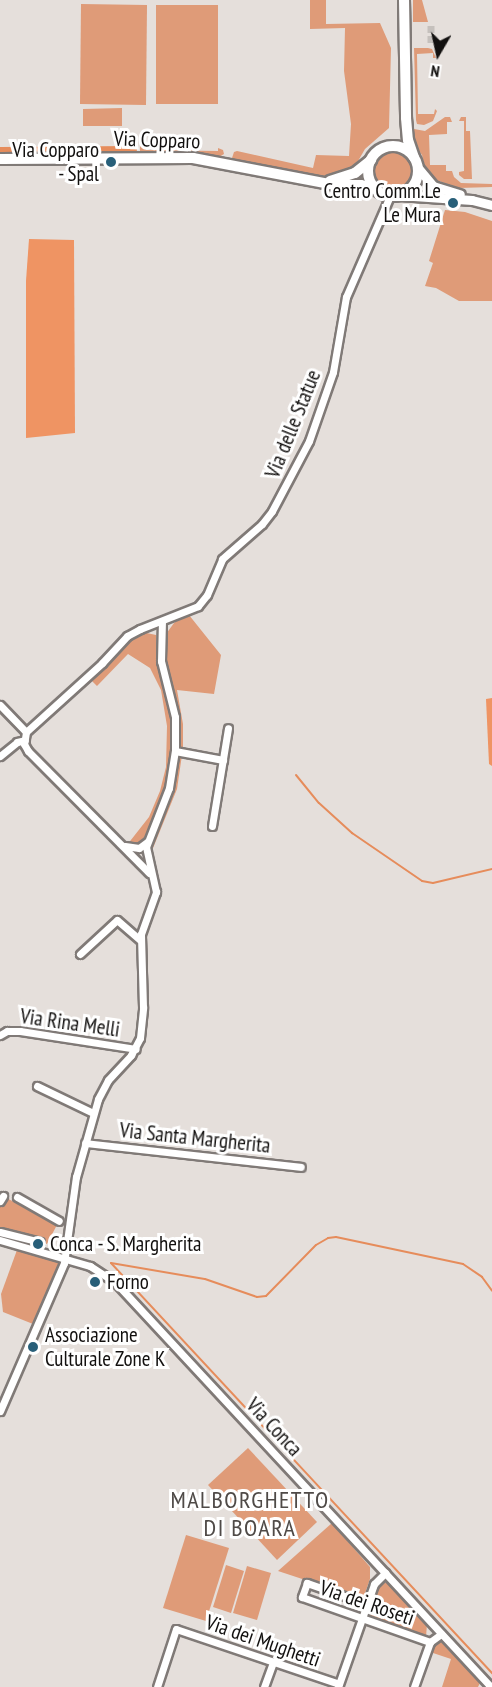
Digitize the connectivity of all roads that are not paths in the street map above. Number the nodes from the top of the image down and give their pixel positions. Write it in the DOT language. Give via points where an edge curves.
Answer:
graph roads {
  1 [pos="404,0"];
  2 [pos="406,118"];
  3 [pos="387,147"];
  4 [pos="0,159"];
  5 [pos="371,159"];
  6 [pos="416,163"];
  7 [pos="312,180"];
  8 [pos="376,189"];
  9 [pos="395,196"];
  10 [pos="492,200"];
  11 [pos="492,205"];
  12 [pos="162,621"];
  13 [pos="0,705"];
  14 [pos="228,728"];
  15 [pos="25,736"];
  16 [pos="175,751"];
  17 [pos="0,756"];
  18 [pos="223,760"];
  19 [pos="212,826"];
  20 [pos="147,842"];
  21 [pos="125,847"];
  22 [pos="139,848"];
  23 [pos="146,855"];
  24 [pos="136,858"];
  25 [pos="154,880"];
  26 [pos="140,940"];
  27 [pos="80,954"];
  28 [pos="0,1035"];
  29 [pos="136,1049"];
  30 [pos="37,1086"];
  31 [pos="93,1113"];
  32 [pos="85,1143"];
  33 [pos="301,1167"];
  34 [pos="18,1197"];
  35 [pos="59,1221"];
  36 [pos="0,1232"];
  37 [pos="0,1240"];
  38 [pos="40,1242"];
  39 [pos="66,1257"];
  40 [pos="0,1411"];
  41 [pos="385,1573"];
  42 [pos="367,1604"];
  43 [pos="362,1618"];
  44 [pos="441,1634"];
  45 [pos="430,1642"];
  46 [pos="273,1662"];
  47 [pos="339,1685"];
  48 [pos="157,1687"];
  49 [pos="264,1687"];
  50 [pos="414,1687"];
  51 [pos="491,1687"];
  1 -- 2 [label="main road"];
  2 -- 3 [label="main road, Via Copparo" via="397,139"];
  2 -- 6 [label="main road"];
  3 -- 5 [label="main road, Via Copparo"];
  3 -- 6 [label="main road" via="404,148"];
  4 -- 7 [label="main road, Via Copparo" via="193,158"];
  5 -- 7 [label="main road, Via Copparo" via="359,171 344,177"];
  5 -- 8 [label="main road" via="369,177"];
  6 -- 9 [label="main road" via="414,185"];
  6 -- 10 [label="main road" via="430,184 440,190"];
  7 -- 8 [label="main road, Via Copparo"];
  8 -- 9 [label="main road, Via Copparo"];
  9 -- 11 [label="main road" via="472,200"];
  9 -- 12 [label="street, Via delle Statue" via="346,297 330,382 305,450 286,487 262,524 222,559 203,601 192,610"];
  12 -- 15 [label="street, Via delle Statue" via="128,636"];
  12 -- 16 [label="street" via="161,661 175,717"];
  13 -- 15 [label="street"];
  14 -- 18 [label="street"];
  15 -- 17 [label="street, Via delle Statue"];
  15 -- 21 [label="street" via="28,751"];
  16 -- 18 [label="street"];
  16 -- 20 [label="street" via="169,788"];
  18 -- 19 [label="street"];
  20 -- 22 [label="street"];
  20 -- 23 [label="street, Via Santa Margherita"];
  21 -- 22 [label="street"];
  21 -- 24 [label="street"];
  22 -- 23 [label="street"];
  23 -- 24 [label="street"];
  23 -- 25 [label="street, Via Santa Margherita"];
  24 -- 25 [label="street"];
  25 -- 26 [label="street, Via Santa Margherita" via="155,900"];
  26 -- 27 [label="street" via="117,920"];
  26 -- 29 [label="street, Via Santa Margherita" via="143,1020"];
  28 -- 29 [label="street, Via Rina Melli" via="20,1031"];
  29 -- 31 [label="street, Via Santa Margherita" via="108,1080"];
  30 -- 31 [label="street, Via Santa Margherita"];
  31 -- 32 [label="street, Via Santa Margherita"];
  32 -- 33 [label="street, Via Santa Margherita"];
  32 -- 39 [label="street, Via Santa Margherita" via="72,1197"];
  34 -- 35 [label="street"];
  36 -- 38 [label="street"];
  37 -- 39 [label="street, Via Conca"];
  39 -- 40 [label="street, Via Santa Margherita"];
  39 -- 41 [label="street, Via Conca" via="96,1269 116,1283"];
  41 -- 42 [label="street" via="376,1580"];
  41 -- 44 [label="street, Via Conca"];
  42 -- 43 [label="street"];
  42 -- 43 [label="street, Via dei Roseti" via="307,1583 304,1590 302,1597"];
  43 -- 45 [label="street, Via dei Roseti"];
  43 -- 47 [label="street"];
  44 -- 45 [label="street"];
  44 -- 51 [label="street, Via Conca"];
  45 -- 50 [label="street"];
  46 -- 47 [label="street, Via dei Mughetti"];
  46 -- 48 [label="street, Via dei Mughetti" via="176,1629"];
  46 -- 49 [label="street"];
}
